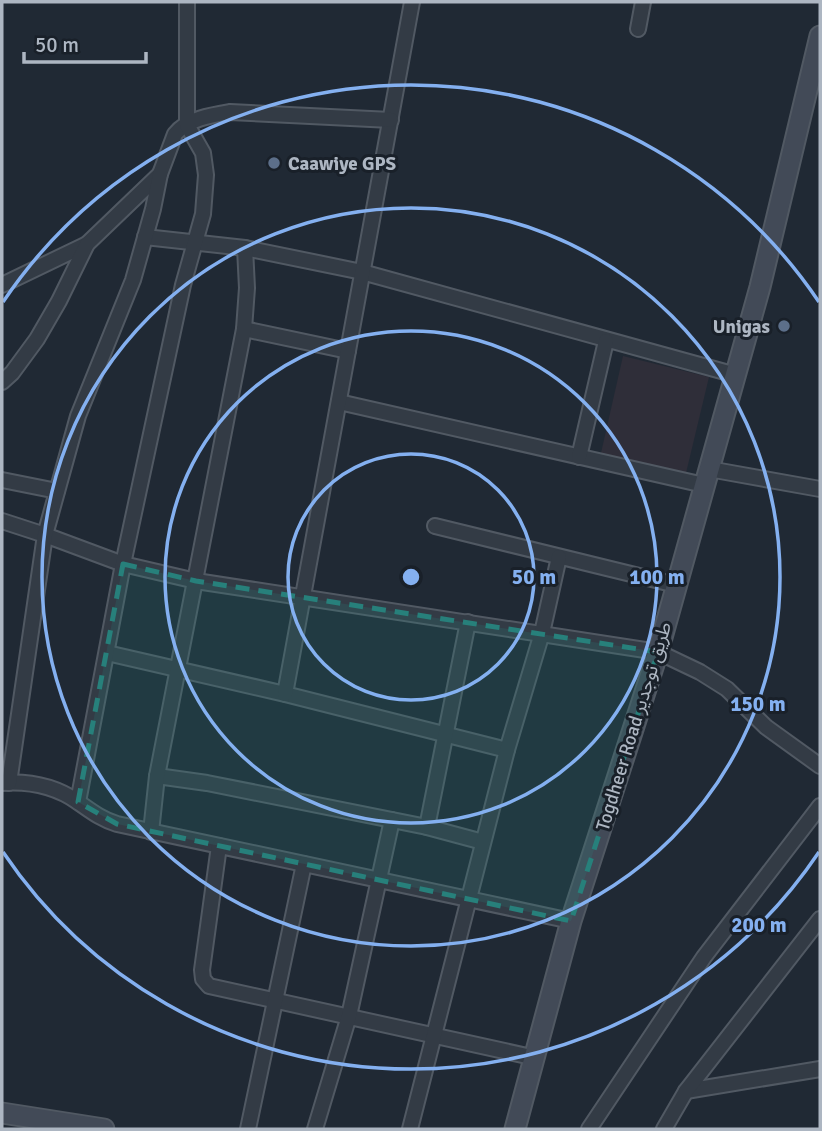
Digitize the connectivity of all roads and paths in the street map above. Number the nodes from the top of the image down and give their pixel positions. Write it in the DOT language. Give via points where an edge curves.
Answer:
graph roads {
  1 [pos="187,2"];
  2 [pos="412,2"];
  3 [pos="643,2"];
  4 [pos="638,29"];
  5 [pos="820,36"];
  6 [pos="815,82"];
  7 [pos="391,120"];
  8 [pos="187,125"];
  9 [pos="160,174"];
  10 [pos="145,237"];
  11 [pos="195,243"];
  12 [pos="86,244"];
  13 [pos="245,248"];
  14 [pos="362,272"];
  15 [pos="2,285"];
  16 [pos="244,329"];
  17 [pos="606,341"];
  18 [pos="348,351"];
  19 [pos="736,375"];
  20 [pos="2,382"];
  21 [pos="339,402"];
  22 [pos="579,457"];
  23 [pos="707,477"];
  24 [pos="2,480"];
  25 [pos="820,489"];
  26 [pos="57,491"];
  27 [pos="2,521"];
  28 [pos="435,526"];
  29 [pos="45,535"];
  30 [pos="559,557"];
  31 [pos="123,565"];
  32 [pos="196,581"];
  33 [pos="676,585"];
  34 [pos="304,596"];
  35 [pos="468,622"];
  36 [pos="542,632"];
  37 [pos="658,652"];
  38 [pos="107,653"];
  39 [pos="178,670"];
  40 [pos="285,694"];
  41 [pos="445,736"];
  42 [pos="507,750"];
  43 [pos="820,766"];
  44 [pos="157,776"];
  45 [pos="5,783"];
  46 [pos="78,802"];
  47 [pos="820,806"];
  48 [pos="392,820"];
  49 [pos="427,827"];
  50 [pos="151,832"];
  51 [pos="483,842"];
  52 [pos="219,846"];
  53 [pos="304,864"];
  54 [pos="380,880"];
  55 [pos="470,900"];
  56 [pos="820,919"];
  57 [pos="572,921"];
  58 [pos="274,999"];
  59 [pos="349,1016"];
  60 [pos="434,1035"];
  61 [pos="536,1058"];
  62 [pos="820,1069"];
  63 [pos="686,1091"];
  64 [pos="2,1113"];
  65 [pos="104,1129"];
  66 [pos="248,1129"];
  67 [pos="315,1129"];
  68 [pos="411,1129"];
  69 [pos="515,1129"];
  70 [pos="589,1129"];
  71 [pos="664,1129"];
  1 -- 8 [label="street"];
  2 -- 7 [label="street"];
  3 -- 4 [label="street"];
  5 -- 6 [label="street, Togdheer Road طريق توجدير"];
  6 -- 19 [label="street, Togdheer Road طريق توجدير"];
  7 -- 8 [label="street" via="230,112"];
  7 -- 14 [label="street"];
  8 -- 9 [label="street" via="175,134"];
  8 -- 11 [label="street" via="203,153 206,175"];
  9 -- 10 [label="street"];
  9 -- 12 [label="street"];
  10 -- 11 [label="street"];
  10 -- 26 [label="street" via="121,313 78,416"];
  11 -- 13 [label="street"];
  11 -- 31 [label="street"];
  12 -- 15 [label="street"];
  12 -- 20 [label="street" via="37,339"];
  13 -- 14 [label="street"];
  13 -- 16 [label="street"];
  14 -- 17 [label="street"];
  14 -- 18 [label="street"];
  16 -- 18 [label="street"];
  16 -- 32 [label="street"];
  17 -- 19 [label="street"];
  17 -- 22 [label="street"];
  18 -- 21 [label="street"];
  19 -- 23 [label="street, Togdheer Road طريق توجدير"];
  21 -- 22 [label="street"];
  21 -- 34 [label="street"];
  22 -- 23 [label="street"];
  23 -- 25 [label="street"];
  23 -- 33 [label="street, Togdheer Road طريق توجدير"];
  24 -- 26 [label="street"];
  26 -- 29 [label="street"];
  27 -- 29 [label="street"];
  28 -- 30 [label="street"];
  29 -- 31 [label="street"];
  29 -- 45 [label="street"];
  30 -- 33 [label="street"];
  30 -- 36 [label="street"];
  31 -- 32 [label="street"];
  31 -- 38 [label="street"];
  32 -- 34 [label="street"];
  32 -- 39 [label="street"];
  33 -- 37 [label="street, Togdheer Road طريق توجدير"];
  34 -- 35 [label="street"];
  34 -- 40 [label="street"];
  35 -- 36 [label="street"];
  35 -- 41 [label="street"];
  36 -- 37 [label="street"];
  36 -- 42 [label="street"];
  37 -- 43 [label="street" via="727,689 766,727"];
  37 -- 57 [label="street, Togdheer Road طريق توجدير"];
  38 -- 39 [label="street"];
  38 -- 46 [label="street"];
  39 -- 40 [label="street"];
  39 -- 44 [label="street"];
  40 -- 41 [label="street"];
  41 -- 42 [label="street"];
  41 -- 49 [label="street"];
  42 -- 51 [label="street"];
  44 -- 48 [label="street"];
  44 -- 50 [label="street"];
  45 -- 46 [label="street" via="31,783"];
  46 -- 50 [label="street" via="105,820"];
  47 -- 70 [label="street" via="705,957"];
  48 -- 49 [label="street"];
  48 -- 54 [label="street"];
  49 -- 51 [label="street"];
  50 -- 52 [label="street"];
  51 -- 55 [label="street"];
  52 -- 53 [label="street"];
  52 -- 58 [label="street" via="203,979 209,986"];
  53 -- 54 [label="street"];
  53 -- 58 [label="street"];
  54 -- 55 [label="street"];
  54 -- 59 [label="street"];
  55 -- 57 [label="street"];
  55 -- 60 [label="street"];
  56 -- 63 [label="street"];
  57 -- 61 [label="street, Togdheer Road طريق توجدير"];
  58 -- 59 [label="street"];
  58 -- 66 [label="street"];
  59 -- 60 [label="street"];
  59 -- 67 [label="street"];
  60 -- 61 [label="street"];
  60 -- 68 [label="street"];
  61 -- 69 [label="street, Togdheer Road طريق توجدير"];
  62 -- 63 [label="street"];
  63 -- 71 [label="street"];
  64 -- 65 [label="street"];
}
